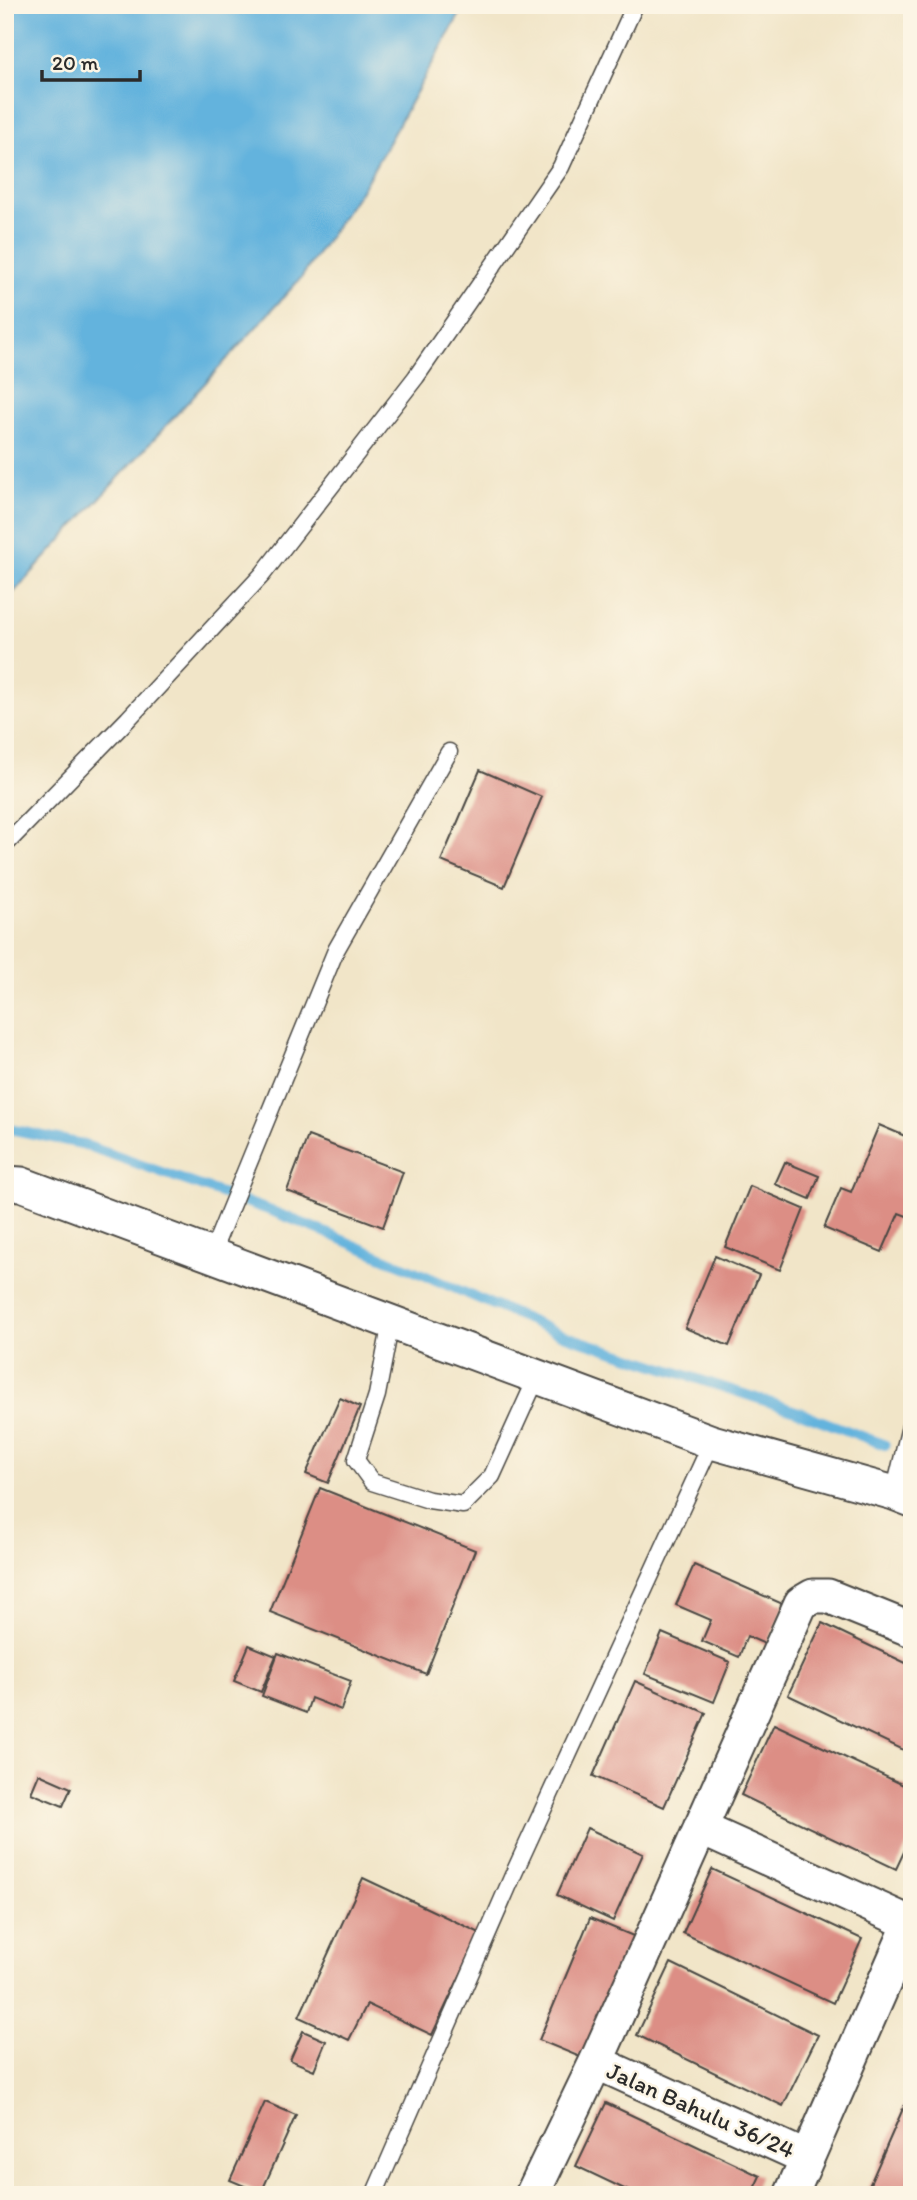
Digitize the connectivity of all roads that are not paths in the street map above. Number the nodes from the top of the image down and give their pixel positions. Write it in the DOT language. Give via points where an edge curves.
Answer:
graph roads {
  1 [pos="635,5"];
  2 [pos="449,752"];
  3 [pos="5,845"];
  4 [pos="5,1183"];
  5 [pos="211,1255"];
  6 [pos="391,1322"];
  7 [pos="537,1377"];
  8 [pos="912,1418"];
  9 [pos="712,1442"];
  10 [pos="903,1496"];
  11 [pos="912,1630"];
  12 [pos="700,1828"];
  13 [pos="911,1921"];
  14 [pos="596,2062"];
  15 [pos="807,2158"];
  16 [pos="374,2195"];
  17 [pos="532,2195"];
  18 [pos="791,2195"];
  1 -- 3 [label="lane" via="561,167 416,377 262,575"];
  2 -- 5 [label="lane" via="336,950"];
  4 -- 5 [label="street" via="21,1184"];
  5 -- 6 [label="street"];
  6 -- 7 [label="street"];
  6 -- 7 [label="lane" via="377,1395 356,1460 372,1482 463,1505 492,1476"];
  7 -- 9 [label="street"];
  8 -- 10 [label="lane"];
  9 -- 10 [label="street"];
  9 -- 16 [label="lane" via="514,1873"];
  11 -- 12 [label="street" via="828,1596 813,1596 802,1603"];
  12 -- 13 [label="street"];
  12 -- 14 [label="street"];
  13 -- 15 [label="street"];
  14 -- 15 [label="street, Jalan Bahulu 36/24"];
  14 -- 17 [label="street"];
  15 -- 18 [label="street"];
}
